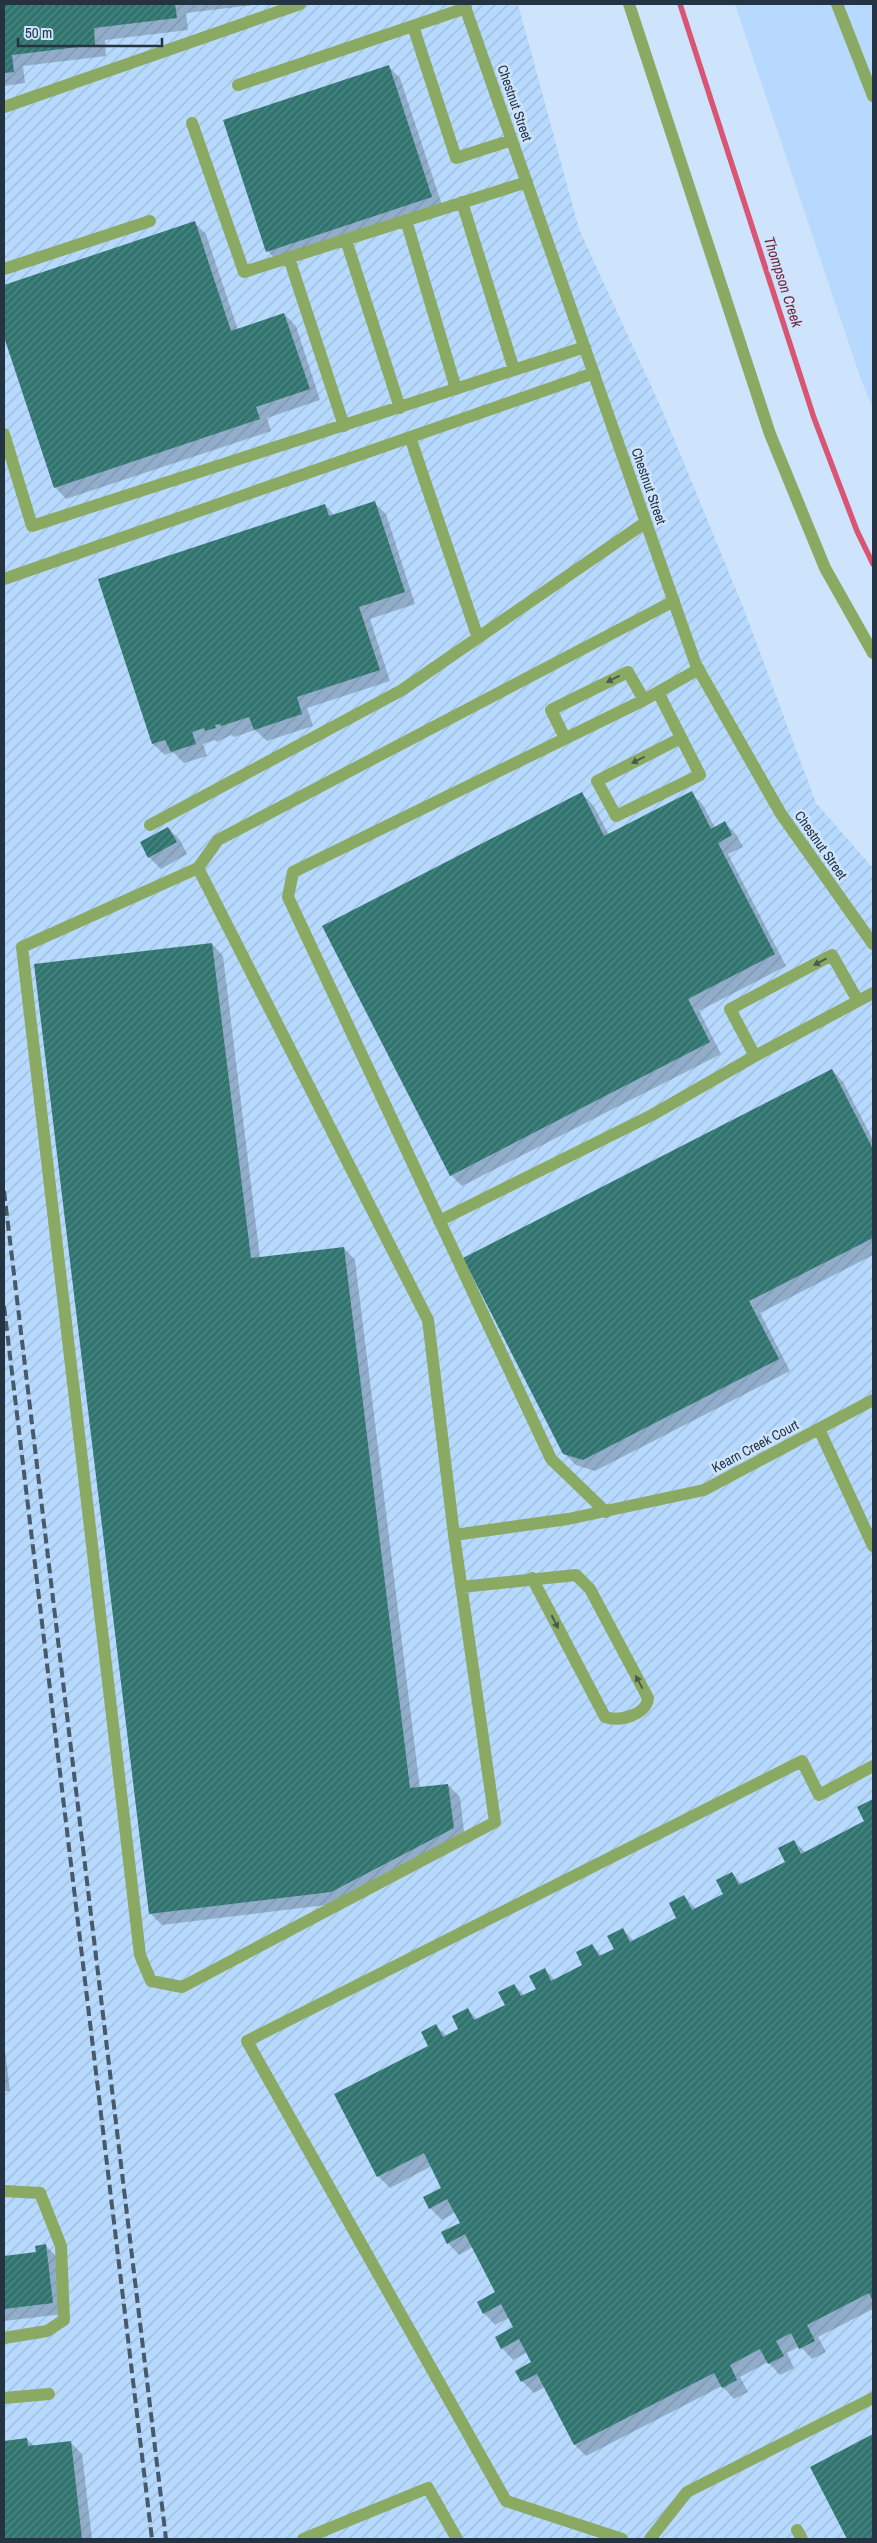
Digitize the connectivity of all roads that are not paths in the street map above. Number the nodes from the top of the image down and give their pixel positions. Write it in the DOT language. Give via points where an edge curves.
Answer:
graph roads {
  1 [pos="300,4"];
  2 [pos="629,4"];
  3 [pos="836,4"];
  4 [pos="465,6"];
  5 [pos="413,26"];
  6 [pos="238,85"];
  7 [pos="873,96"];
  8 [pos="4,107"];
  9 [pos="192,123"];
  10 [pos="512,140"];
  11 [pos="527,182"];
  12 [pos="462,202"];
  13 [pos="406,220"];
  14 [pos="150,221"];
  15 [pos="346,240"];
  16 [pos="288,258"];
  17 [pos="4,269"];
  18 [pos="585,347"];
  19 [pos="514,370"];
  20 [pos="594,373"];
  21 [pos="456,389"];
  22 [pos="400,408"];
  23 [pos="344,426"];
  24 [pos="4,434"];
  25 [pos="410,437"];
  26 [pos="646,522"];
  27 [pos="4,579"];
  28 [pos="674,601"];
  29 [pos="478,638"];
  30 [pos="873,653"];
  31 [pos="699,669"];
  32 [pos="658,692"];
  33 [pos="644,700"];
  34 [pos="566,738"];
  35 [pos="681,738"];
  36 [pos="150,825"];
  37 [pos="198,868"];
  38 [pos="873,944"];
  39 [pos="873,993"];
  40 [pos="858,1001"];
  41 [pos="755,1056"];
  42 [pos="439,1221"];
  43 [pos="873,1400"];
  44 [pos="819,1429"];
  45 [pos="606,1512"];
  46 [pos="869,1523"];
  47 [pos="454,1535"];
  48 [pos="873,1546"];
  49 [pos="532,1578"];
  50 [pos="462,1586"];
  51 [pos="873,1766"];
  52 [pos="4,2191"];
  53 [pos="4,2338"];
  54 [pos="49,2394"];
  55 [pos="4,2398"];
  56 [pos="873,2398"];
  57 [pos="304,2539"];
  58 [pos="457,2539"];
  59 [pos="622,2539"];
  60 [pos="650,2539"];
  1 -- 8 [label="street"];
  2 -- 30 [label="street" via="770,434 825,568"];
  3 -- 7 [label="street"];
  4 -- 5 [label="street"];
  4 -- 10 [label="street, Chestnut Street"];
  5 -- 6 [label="street"];
  5 -- 10 [label="street" via="456,158"];
  9 -- 16 [label="street" via="244,272"];
  10 -- 11 [label="street, Chestnut Street"];
  11 -- 12 [label="street"];
  11 -- 18 [label="street, Chestnut Street"];
  12 -- 13 [label="street"];
  12 -- 19 [label="street"];
  13 -- 15 [label="street"];
  13 -- 21 [label="street"];
  14 -- 17 [label="street"];
  15 -- 16 [label="street"];
  15 -- 22 [label="street"];
  16 -- 23 [label="street"];
  18 -- 19 [label="street"];
  18 -- 20 [label="street, Chestnut Street"];
  19 -- 21 [label="street"];
  20 -- 25 [label="street"];
  20 -- 26 [label="street, Chestnut Street"];
  21 -- 22 [label="street"];
  22 -- 23 [label="street"];
  23 -- 24 [label="street" via="32,526"];
  25 -- 27 [label="street"];
  25 -- 29 [label="street"];
  26 -- 28 [label="street, Chestnut Street"];
  26 -- 29 [label="street"];
  28 -- 31 [label="street, Chestnut Street"];
  28 -- 37 [label="street" via="218,840"];
  29 -- 36 [label="street" via="402,690"];
  31 -- 32 [label="street"];
  31 -- 38 [label="street, Chestnut Street" via="781,814"];
  32 -- 33 [label="street"];
  32 -- 35 [label="street"];
  33 -- 34 [label="street"];
  33 -- 34 [label="street, one-way" via="628,672 551,710"];
  34 -- 42 [label="street" via="293,872 288,897"];
  35 -- 35 [label="street, one-way" via="597,781 616,816 700,775"];
  37 -- 47 [label="street" via="428,1320"];
  37 -- 50 [label="street" via="22,947 140,1955 151,1981 182,1987 495,1822"];
  39 -- 40 [label="street"];
  40 -- 41 [label="street"];
  40 -- 41 [label="street, one-way" via="832,955 730,1009"];
  41 -- 42 [label="street" via="652,1115"];
  42 -- 45 [label="street" via="551,1459"];
  43 -- 44 [label="street, Kearn Creek Court"];
  44 -- 45 [label="street, Kearn Creek Court" via="704,1490"];
  44 -- 46 [label="street"];
  45 -- 47 [label="street, Kearn Creek Court"];
  46 -- 48 [label="street"];
  47 -- 50 [label="street"];
  49 -- 49 [label="street, one-way" via="605,1716 612,1720 643,1712 648,1698 583,1580 576,1575"];
  49 -- 50 [label="street"];
  51 -- 59 [label="street" via="819,1795 802,1761 247,2041 506,2501"];
  52 -- 53 [label="street" via="40,2193 61,2246 64,2320 47,2331"];
  54 -- 55 [label="street"];
  56 -- 60 [label="street" via="687,2492"];
  57 -- 58 [label="street" via="428,2488"];
}
